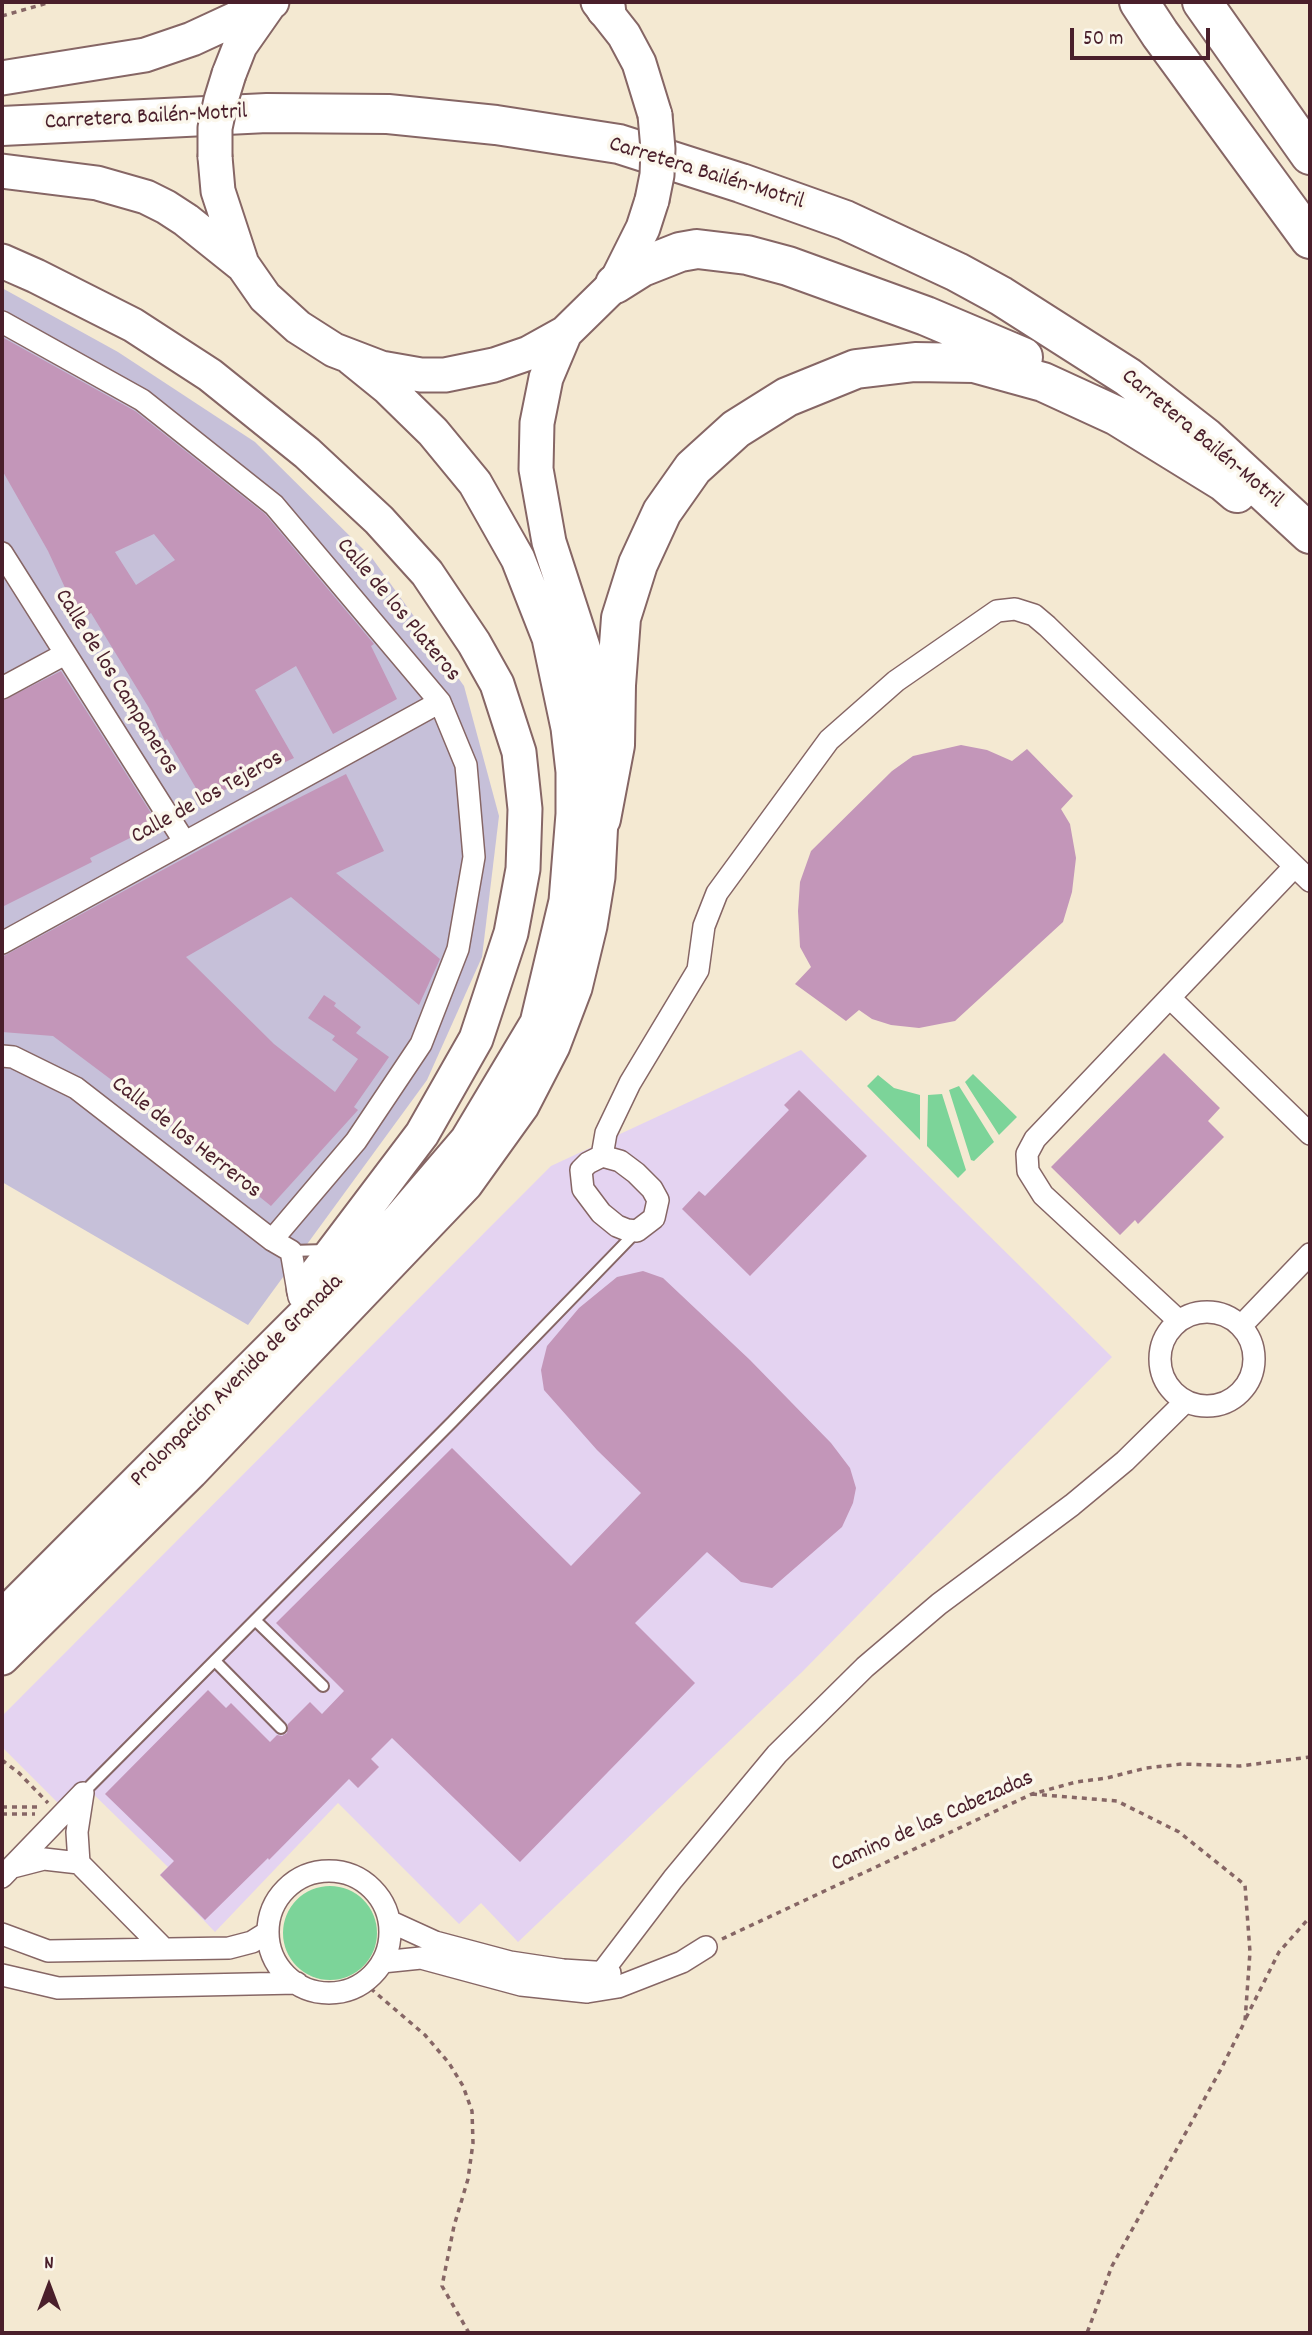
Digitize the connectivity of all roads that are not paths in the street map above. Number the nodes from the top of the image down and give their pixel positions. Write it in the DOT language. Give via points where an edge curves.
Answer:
graph roads {
  1 [pos="272,2"];
  2 [pos="1139,2"];
  3 [pos="1202,2"];
  4 [pos="602,4"];
  5 [pos="2,78"];
  6 [pos="2,126"];
  7 [pos="1310,155"];
  8 [pos="2,171"];
  9 [pos="1310,239"];
  10 [pos="2,261"];
  11 [pos="242,264"];
  12 [pos="615,285"];
  13 [pos="2,322"];
  14 [pos="565,333"];
  15 [pos="351,358"];
  16 [pos="1117,415"];
  17 [pos="1310,534"];
  18 [pos="2,553"];
  19 [pos="1310,560"];
  20 [pos="65,654"];
  21 [pos="2,688"];
  22 [pos="440,702"];
  23 [pos="601,819"];
  24 [pos="184,841"];
  25 [pos="1294,867"];
  26 [pos="1310,881"];
  27 [pos="2,943"];
  28 [pos="1170,998"];
  29 [pos="2,1056"];
  30 [pos="1310,1134"];
  31 [pos="467,1140"];
  32 [pos="602,1156"];
  33 [pos="637,1231"];
  34 [pos="272,1240"];
  35 [pos="351,1244"];
  36 [pos="291,1251"];
  37 [pos="1310,1254"];
  38 [pos="299,1297"];
  39 [pos="1179,1321"];
  40 [pos="1241,1326"];
  41 [pos="237,1383"];
  42 [pos="1186,1401"];
  43 [pos="2,1617"];
  44 [pos="255,1620"];
  45 [pos="2,1658"];
  46 [pos="215,1661"];
  47 [pos="323,1686"];
  48 [pos="281,1728"];
  49 [pos="83,1793"];
  50 [pos="79,1863"];
  51 [pos="7,1872"];
  52 [pos="389,1920"];
  53 [pos="268,1932"];
  54 [pos="2,1934"];
  55 [pos="164,1949"];
  56 [pos="616,1952"];
  57 [pos="382,1962"];
  58 [pos="563,1970"];
  59 [pos="601,1973"];
  60 [pos="2,1975"];
  61 [pos="297,1983"];
  62 [pos="587,1992"];
  1 -- 5 [label="main road" via="192,40 145,55"];
  1 -- 11 [label="main road, bridge" via="240,46 215,128 218,191"];
  2 -- 9 [label="highway"];
  3 -- 7 [label="highway"];
  4 -- 12 [label="main road, bridge" via="639,63 655,115 658,162 643,228"];
  6 -- 17 [label="highway, Carretera Bailén-Motril" via="267,113 388,114 619,144 845,220 1001,296 1128,377 1205,437"];
  8 -- 11 [label="main road" via="97,183 146,197 194,225"];
  10 -- 35 [label="main road" via="133,325 211,375 307,453 379,520 427,573 497,684 519,752 525,809 523,869 511,933 476,1039"];
  11 -- 15 [label="main road" via="283,316"];
  12 -- 14 [label="main road"];
  12 -- 16 [label="highway" via="642,267 680,252 697,249 747,255 788,266 1012,351"];
  13 -- 22 [label="street, Calle de los Plateros" via="142,400 274,505"];
  14 -- 15 [label="main road" via="529,353 445,375 402,372"];
  14 -- 23 [label="main road, Prolongación Avenida de Granada" via="546,378 537,423 536,469 549,542 586,656 600,748"];
  15 -- 31 [label="main road, Prolongación Avenida de Granada" via="433,432 475,483 498,522 538,608 568,728 573,786 571,857 566,901 537,1023"];
  16 -- 19 [label="highway" via="1224,482"];
  16 -- 23 [label="highway" via="1043,382 974,363 915,362 856,369 787,397 736,429 693,468 662,512 638,564 621,618 615,745"];
  18 -- 20 [label="street, Calle de los Campaneros"];
  20 -- 21 [label="street"];
  20 -- 24 [label="street, Calle de los Campaneros"];
  22 -- 24 [label="street, Calle de los Tejeros"];
  22 -- 34 [label="street, Calle de los Plateros" via="466,765 474,857 458,949 421,1044 356,1141"];
  23 -- 45 [label="main road, Prolongación Avenida de Granada" via="590,926 570,999 553,1046 522,1106 466,1184 191,1472"];
  24 -- 27 [label="street, Calle de los Tejeros"];
  25 -- 26 [label="street"];
  25 -- 28 [label="street"];
  25 -- 32 [label="street" via="1047,626 1034,615 1015,609 997,611 896,681 829,740 717,892 704,926 698,970 630,1083 606,1133"];
  28 -- 30 [label="street"];
  28 -- 39 [label="street" via="1035,1139 1027,1154 1028,1171 1043,1195"];
  29 -- 34 [label="street, Calle de los Herreros" via="76,1088"];
  31 -- 35 [label="lane" via="441,1160 369,1236"];
  31 -- 41 [label="main road, Prolongación Avenida de Granada" via="396,1223"];
  32 -- 33 [label="street" via="620,1161 636,1173 658,1200 654,1218"];
  32 -- 33 [label="street" via="581,1170 583,1189 617,1226"];
  33 -- 44 [label="lane"];
  34 -- 36 [label="street, Calle de los Herreros"];
  35 -- 36 [label="lane"];
  35 -- 38 [label="main road"];
  36 -- 38 [label="street"];
  37 -- 40 [label="street"];
  38 -- 41 [label="main road"];
  39 -- 40 [label="street" via="1199,1312 1214,1312"];
  39 -- 42 [label="street" via="1162,1345 1161,1367 1170,1387"];
  40 -- 42 [label="street" via="1251,1340 1254,1357 1252,1375 1243,1390 1221,1404"];
  41 -- 43 [label="main road, Prolongación Avenida de Granada"];
  42 -- 56 [label="street" via="1072,1506 939,1604 865,1667 777,1754"];
  44 -- 46 [label="lane"];
  44 -- 47 [label="lane"];
  46 -- 48 [label="lane"];
  46 -- 49 [label="lane"];
  49 -- 50 [label="street" via="76,1832"];
  49 -- 51 [label="street"];
  50 -- 51 [label="street" via="44,1859"];
  50 -- 55 [label="street"];
  52 -- 53 [label="street" via="382,1901 368,1885 339,1872 318,1872 298,1879 282,1893"];
  52 -- 57 [label="street"];
  52 -- 58 [label="street" via="435,1942 510,1962"];
  53 -- 55 [label="street" via="240,1946"];
  53 -- 61 [label="street" via="276,1961"];
  54 -- 55 [label="street" via="48,1951"];
  56 -- 58 [label="street"];
  56 -- 59 [label="street"];
  57 -- 61 [label="street" via="350,1989 323,1992"];
  57 -- 62 [label="street" via="421,1958 521,1985"];
  58 -- 59 [label="street"];
  59 -- 62 [label="street"];
  59 -- 62 [label="street" via="646,1967 706,1947 682,1962 618,1987"];
  60 -- 61 [label="street" via="58,1988"];
}
